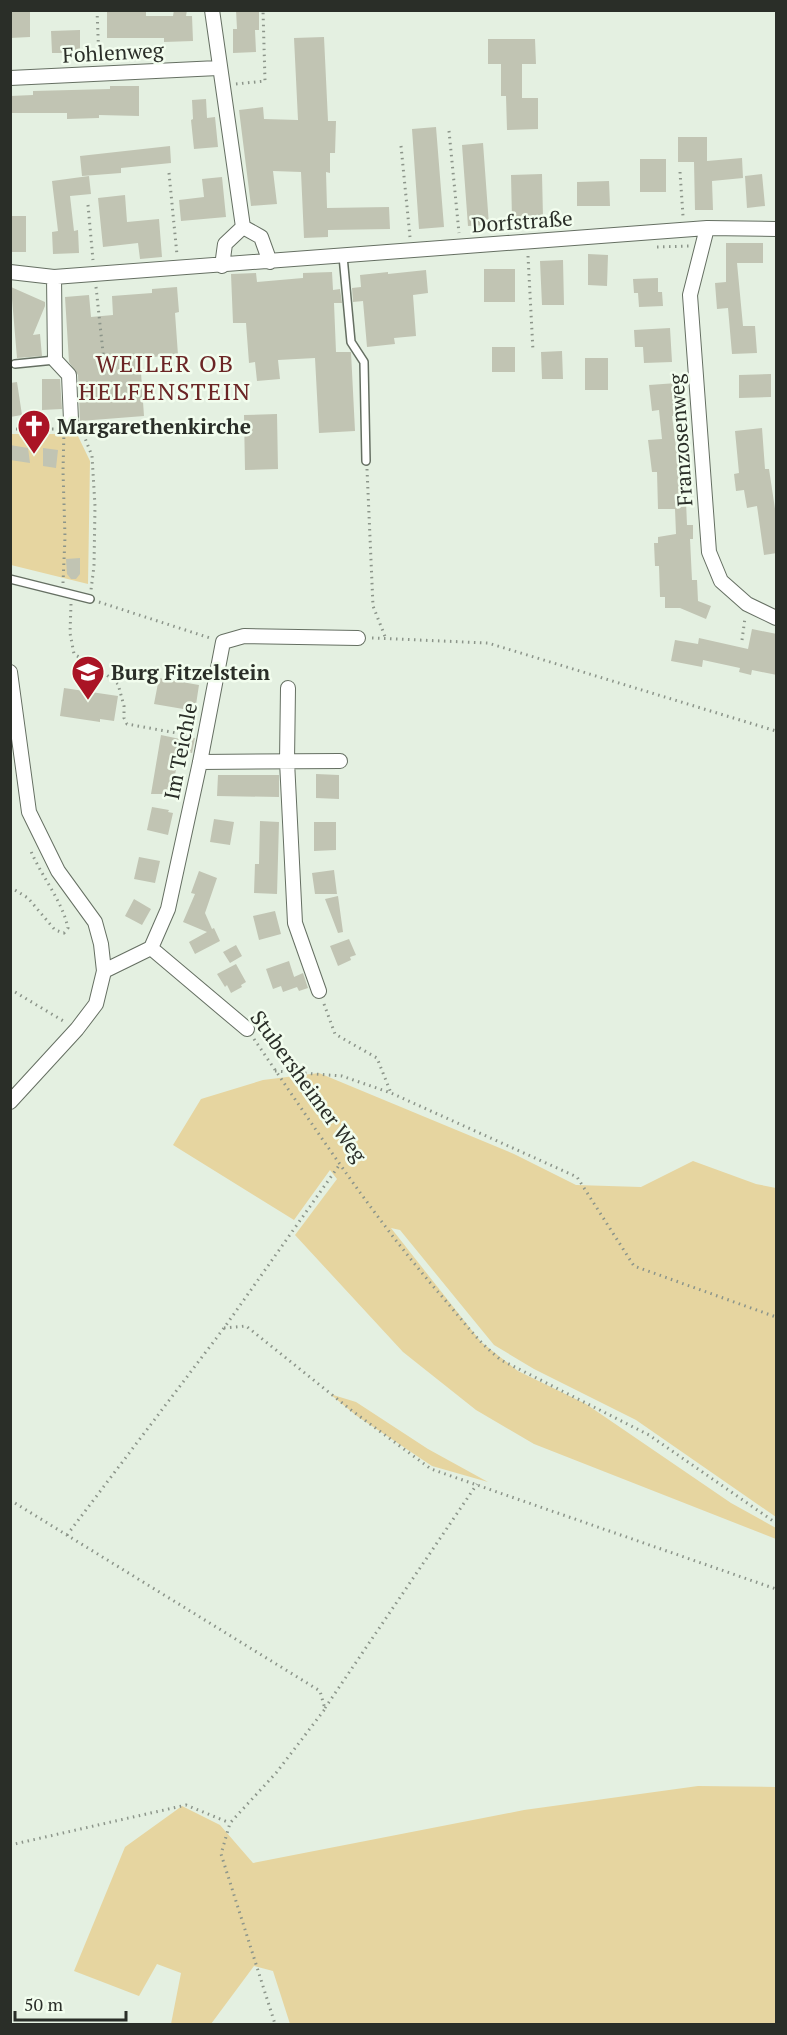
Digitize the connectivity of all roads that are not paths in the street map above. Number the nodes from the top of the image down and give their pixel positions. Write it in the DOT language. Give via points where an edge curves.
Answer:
graph roads {
  1 [pos="212,10"];
  2 [pos="218,68"];
  3 [pos="10,78"];
  4 [pos="243,227"];
  5 [pos="706,228"];
  6 [pos="777,229"];
  7 [pos="343,256"];
  8 [pos="270,262"];
  9 [pos="222,266"];
  10 [pos="10,272"];
  11 [pos="54,277"];
  12 [pos="55,360"];
  13 [pos="15,364"];
  14 [pos="68,426"];
  15 [pos="366,461"];
  16 [pos="10,579"];
  17 [pos="90,599"];
  18 [pos="777,618"];
  19 [pos="358,638"];
  20 [pos="10,672"];
  21 [pos="288,688"];
  22 [pos="287,761"];
  23 [pos="340,761"];
  24 [pos="200,762"];
  25 [pos="152,948"];
  26 [pos="104,971"];
  27 [pos="319,991"];
  28 [pos="247,1029"];
  29 [pos="10,1102"];
  1 -- 2 [label="street"];
  2 -- 3 [label="street, Fohlenweg"];
  2 -- 4 [label="street"];
  4 -- 8 [label="street" via="261,237"];
  4 -- 9 [label="street" via="225,244"];
  5 -- 6 [label="street, Dorfstraße"];
  5 -- 7 [label="street, Dorfstraße"];
  5 -- 18 [label="street, Franzosenweg" via="690,295 708,552 721,581 747,604"];
  7 -- 8 [label="street, Dorfstraße"];
  7 -- 15 [label="lane" via="351,342 364,362"];
  8 -- 9 [label="street, Dorfstraße"];
  9 -- 11 [label="street, Dorfstraße"];
  10 -- 11 [label="street, Dorfstraße"];
  11 -- 12 [label="street"];
  12 -- 13 [label="lane"];
  12 -- 14 [label="street" via="69,375"];
  16 -- 17 [label="lane"];
  19 -- 24 [label="street, Im Teichle" via="244,636 223,642"];
  20 -- 26 [label="street" via="29,812 58,871 95,922"];
  21 -- 22 [label="street"];
  22 -- 23 [label="street"];
  22 -- 24 [label="street"];
  22 -- 27 [label="street" via="296,923"];
  24 -- 25 [label="street, Im Teichle" via="168,909"];
  25 -- 26 [label="street"];
  25 -- 28 [label="street, Stubersheimer Weg"];
  26 -- 29 [label="street" via="96,1004"];
}
